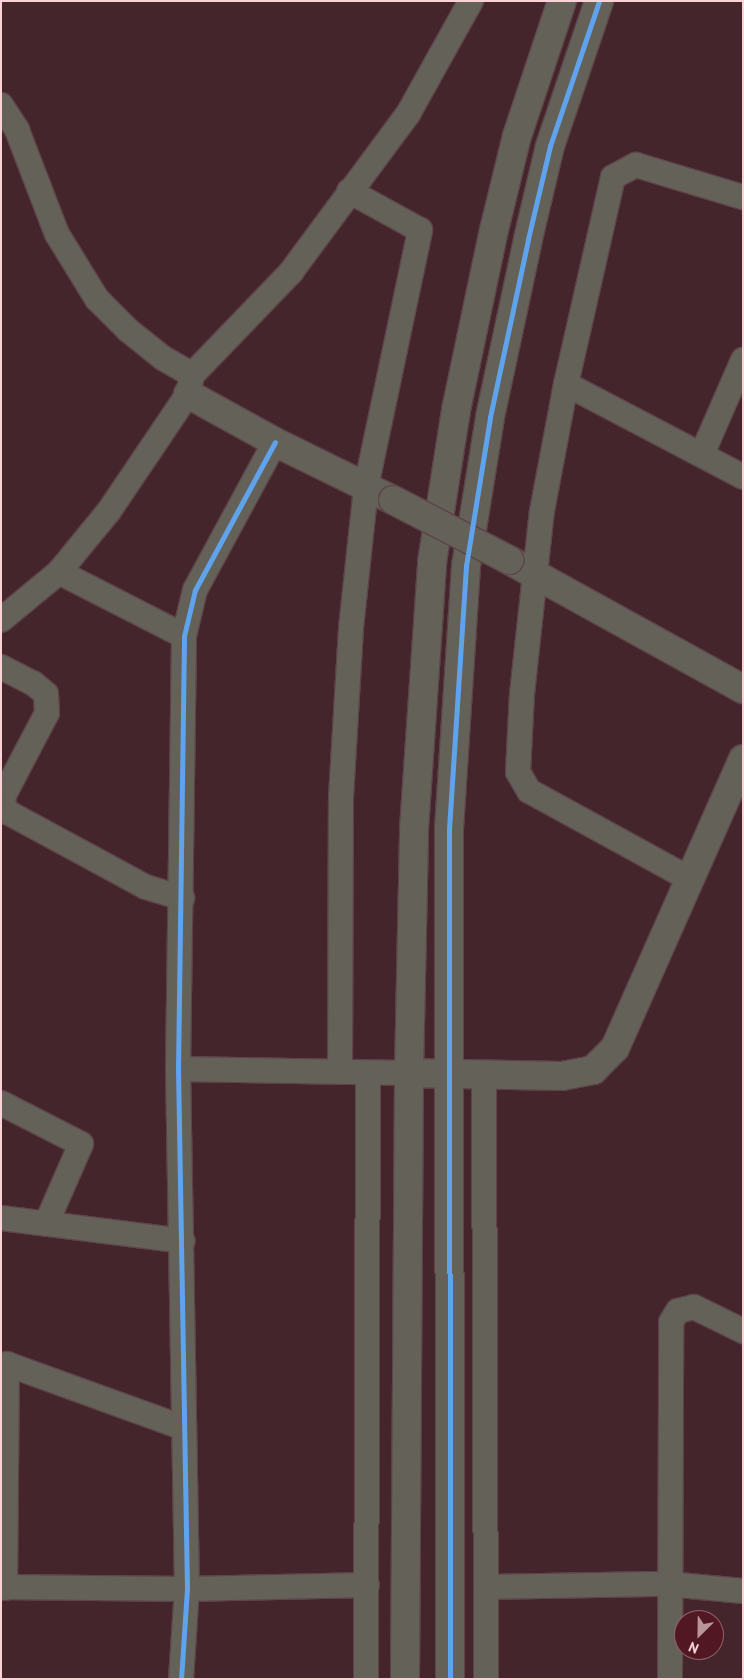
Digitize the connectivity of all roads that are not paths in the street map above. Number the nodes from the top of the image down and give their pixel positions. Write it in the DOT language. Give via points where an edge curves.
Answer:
graph roads {
  1 [pos="471,1"];
  2 [pos="562,1"];
  3 [pos="599,1"];
  4 [pos="1,105"];
  5 [pos="349,191"];
  6 [pos="743,196"];
  7 [pos="743,360"];
  8 [pos="566,384"];
  9 [pos="190,385"];
  10 [pos="275,442"];
  11 [pos="702,454"];
  12 [pos="743,477"];
  13 [pos="366,487"];
  14 [pos="59,572"];
  15 [pos="536,576"];
  16 [pos="1,620"];
  17 [pos="184,636"];
  18 [pos="1,666"];
  19 [pos="743,689"];
  20 [pos="741,766"];
  21 [pos="2,806"];
  22 [pos="688,878"];
  23 [pos="182,898"];
  24 [pos="178,1069"];
  25 [pos="340,1072"];
  26 [pos="368,1073"];
  27 [pos="409,1073"];
  28 [pos="450,1074"];
  29 [pos="484,1074"];
  30 [pos="1,1103"];
  31 [pos="1,1218"];
  32 [pos="46,1224"];
  33 [pos="182,1241"];
  34 [pos="743,1331"];
  35 [pos="4,1363"];
  36 [pos="184,1428"];
  37 [pos="668,1584"];
  38 [pos="367,1585"];
  39 [pos="3,1587"];
  40 [pos="488,1587"];
  41 [pos="188,1589"];
  42 [pos="743,1591"];
  43 [pos="181,1679"];
  44 [pos="366,1679"];
  45 [pos="406,1679"];
  46 [pos="450,1679"];
  47 [pos="486,1679"];
  48 [pos="670,1679"];
  1 -- 5 [label="street" via="408,114"];
  2 -- 27 [label="street" via="517,136 481,286 456,410 432,562 414,828"];
  3 -- 28 [label="street" via="550,146 490,417 466,566 449,829"];
  4 -- 9 [label="street" via="18,130 56,234 97,299"];
  5 -- 9 [label="street" via="291,272"];
  5 -- 13 [label="street" via="420,230"];
  6 -- 8 [label="street" via="636,165 613,177"];
  7 -- 11 [label="street"];
  8 -- 11 [label="street"];
  8 -- 15 [label="street" via="542,511"];
  9 -- 10 [label="street"];
  9 -- 14 [label="street" via="109,511"];
  10 -- 13 [label="street"];
  10 -- 17 [label="street" via="195,590"];
  11 -- 12 [label="street"];
  13 -- 15 [label="street, bridge"];
  13 -- 25 [label="street" via="351,628 341,797"];
  14 -- 16 [label="street"];
  14 -- 17 [label="street"];
  15 -- 19 [label="street"];
  15 -- 22 [label="street" via="522,694 518,772 529,791"];
  17 -- 23 [label="street"];
  18 -- 21 [label="street" via="33,682 46,694 47,713 4,795"];
  20 -- 22 [label="street"];
  21 -- 23 [label="street" via="9,813 146,887"];
  22 -- 29 [label="street" via="615,1048 593,1070 562,1076"];
  23 -- 24 [label="street"];
  24 -- 25 [label="street"];
  24 -- 33 [label="street"];
  25 -- 26 [label="street"];
  26 -- 27 [label="street"];
  26 -- 38 [label="street"];
  27 -- 28 [label="street"];
  27 -- 45 [label="street"];
  28 -- 29 [label="street"];
  28 -- 46 [label="street"];
  29 -- 40 [label="street"];
  30 -- 32 [label="street" via="81,1144"];
  31 -- 32 [label="street"];
  32 -- 33 [label="street"];
  33 -- 36 [label="street"];
  34 -- 37 [label="street" via="694,1308 678,1311 671,1322"];
  35 -- 36 [label="street"];
  35 -- 39 [label="street"];
  36 -- 41 [label="street"];
  37 -- 40 [label="street"];
  37 -- 42 [label="street"];
  37 -- 48 [label="street"];
  38 -- 41 [label="street"];
  38 -- 44 [label="street"];
  39 -- 41 [label="street"];
  40 -- 47 [label="street"];
  41 -- 43 [label="street"];
}
